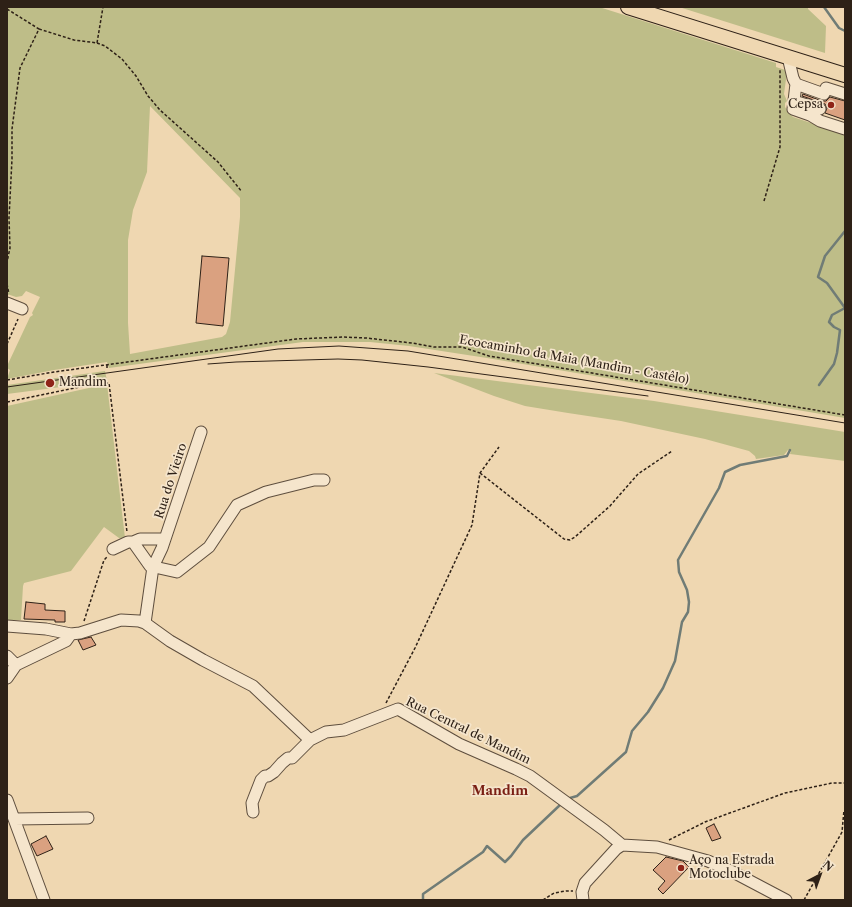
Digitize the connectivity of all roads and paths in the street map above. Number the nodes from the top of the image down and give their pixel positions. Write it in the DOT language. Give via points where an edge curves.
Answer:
graph roads {
  1 [pos="103,7"];
  2 [pos="628,7"];
  3 [pos="7,9"];
  4 [pos="39,29"];
  5 [pos="97,43"];
  6 [pos="785,56"];
  7 [pos="845,75"];
  8 [pos="795,92"];
  9 [pos="845,94"];
  10 [pos="821,106"];
  11 [pos="844,127"];
  12 [pos="242,192"];
  13 [pos="764,201"];
  14 [pos="7,262"];
  15 [pos="7,284"];
  16 [pos="7,295"];
  17 [pos="7,302"];
  18 [pos="21,312"];
  19 [pos="7,344"];
  20 [pos="107,364"];
  21 [pos="107,370"];
  22 [pos="7,380"];
  23 [pos="7,402"];
  24 [pos="845,415"];
  25 [pos="201,432"];
  26 [pos="499,447"];
  27 [pos="672,451"];
  28 [pos="480,473"];
  29 [pos="324,480"];
  30 [pos="165,539"];
  31 [pos="133,542"];
  32 [pos="113,549"];
  33 [pos="153,567"];
  34 [pos="145,623"];
  35 [pos="7,626"];
  36 [pos="76,633"];
  37 [pos="7,656"];
  38 [pos="16,665"];
  39 [pos="7,678"];
  40 [pos="386,715"];
  41 [pos="310,740"];
  42 [pos="845,783"];
  43 [pos="7,800"];
  44 [pos="844,810"];
  45 [pos="253,812"];
  46 [pos="88,818"];
  47 [pos="14,819"];
  48 [pos="622,845"];
  49 [pos="657,847"];
  50 [pos="582,896"];
  51 [pos="44,900"];
  52 [pos="543,900"];
  53 [pos="786,900"];
  54 [pos="804,900"];
  1 -- 5 [label="path"];
  2 -- 6 [label="main road"];
  3 -- 4 [label="path"];
  4 -- 5 [label="path" via="74,40"];
  4 -- 14 [label="path" via="20,68 12,129 10,248"];
  5 -- 12 [label="path" via="106,46 122,59 160,110 218,162"];
  6 -- 7 [label="main road"];
  6 -- 8 [label="street"];
  6 -- 13 [label="path" via="779,73 780,147"];
  8 -- 10 [label="street"];
  8 -- 10 [label="street" via="793,109 810,115"];
  9 -- 10 [label="street" via="826,88"];
  10 -- 11 [label="street" via="829,125"];
  15 -- 16 [label="path" via="10,293"];
  17 -- 18 [label="street"];
  18 -- 19 [label="path"];
  20 -- 21 [label="path"];
  20 -- 22 [label="path, Ecocaminho da Maia (Mandim - Castêlo)"];
  20 -- 24 [label="path, Ecocaminho da Maia (Mandim - Castêlo)" via="296,339 366,338 434,347 462,347 490,356"];
  23 -- 31 [label="path" via="109,382 128,534"];
  25 -- 30 [label="street, Rua do Vieiro"];
  26 -- 28 [label="path"];
  27 -- 28 [label="path" via="638,474 610,506 570,540 564,539"];
  28 -- 40 [label="path" via="472,525 386,702"];
  29 -- 33 [label="street" via="314,480 266,492 237,505 209,547 177,572"];
  30 -- 31 [label="street" via="140,539"];
  30 -- 33 [label="street, Rua do Vieiro"];
  31 -- 32 [label="street"];
  31 -- 33 [label="street"];
  32 -- 36 [label="path" via="104,560"];
  33 -- 34 [label="street, Rua do Vieiro"];
  34 -- 36 [label="street" via="121,620"];
  34 -- 41 [label="street" via="170,641 253,686"];
  35 -- 36 [label="street"];
  36 -- 38 [label="street" via="66,641"];
  37 -- 38 [label="street"];
  38 -- 39 [label="street"];
  40 -- 41 [label="street, Rua Central de Mandim" via="344,730 326,732"];
  40 -- 48 [label="street, Rua Central de Mandim" via="398,709 459,744 521,771"];
  41 -- 45 [label="street" via="292,758 288,758 261,780 252,803"];
  42 -- 49 [label="path" via="785,793 705,822"];
  43 -- 47 [label="street"];
  44 -- 54 [label="path" via="842,832"];
  46 -- 47 [label="street"];
  47 -- 51 [label="street"];
  48 -- 49 [label="street"];
  48 -- 50 [label="street" via="585,883"];
  49 -- 53 [label="street" via="708,861"];
  50 -- 52 [label="path" via="566,891 554,893"];
}
